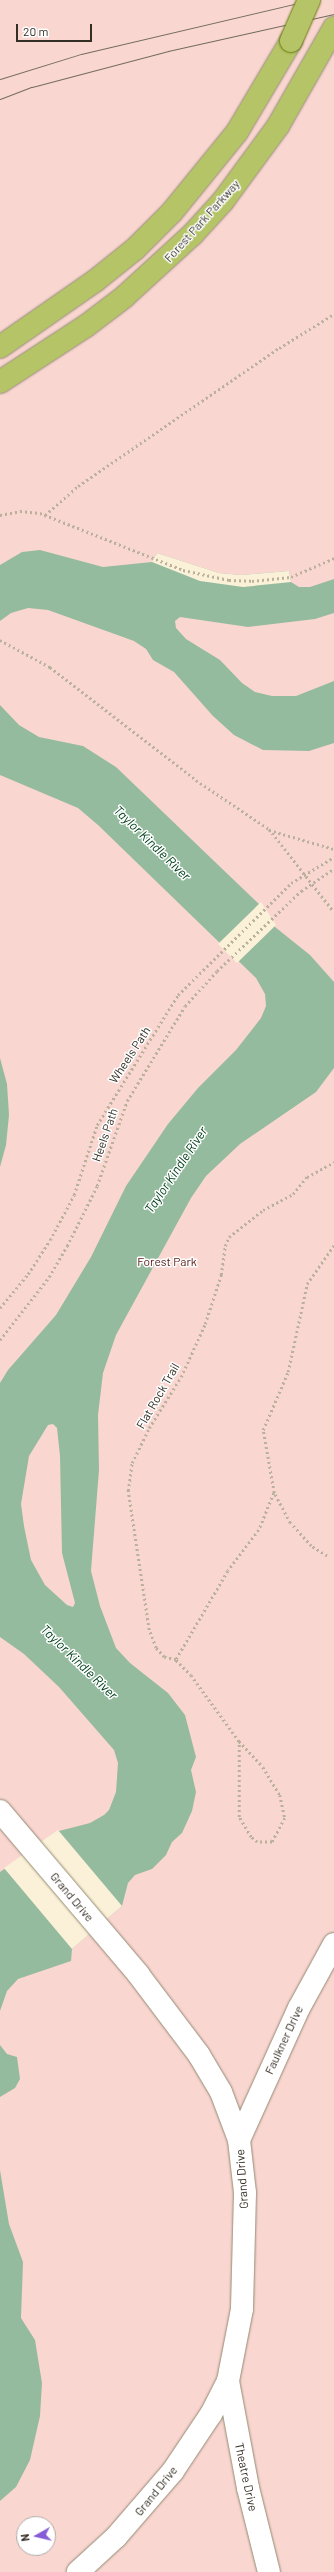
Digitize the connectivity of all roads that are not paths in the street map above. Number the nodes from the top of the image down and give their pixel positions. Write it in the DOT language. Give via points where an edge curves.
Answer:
graph roads {
  1 [pos="309,0"];
  2 [pos="333,29"];
  3 [pos="0,346"];
  4 [pos="0,382"];
  5 [pos="0,1811"];
  6 [pos="334,1944"];
  7 [pos="239,2140"];
  8 [pos="228,2381"];
  9 [pos="78,2572"];
  10 [pos="269,2572"];
  1 -- 3 [label="main road, bridge" via="291,41 238,132 172,212 134,249 95,281"];
  2 -- 4 [label="main road, Forest Park Parkway" via="274,132 223,201 192,235 124,297 86,326"];
  5 -- 7 [label="street, Grand Drive" via="98,1927 199,2054 220,2092"];
  6 -- 7 [label="street, Faulkner Drive" via="299,2008"];
  7 -- 8 [label="street, Grand Drive" via="245,2193 245,2256 242,2309"];
  8 -- 9 [label="street, Grand Drive" via="190,2446 156,2493 116,2537"];
  8 -- 10 [label="street, Theatre Drive" via="248,2488"];
}
